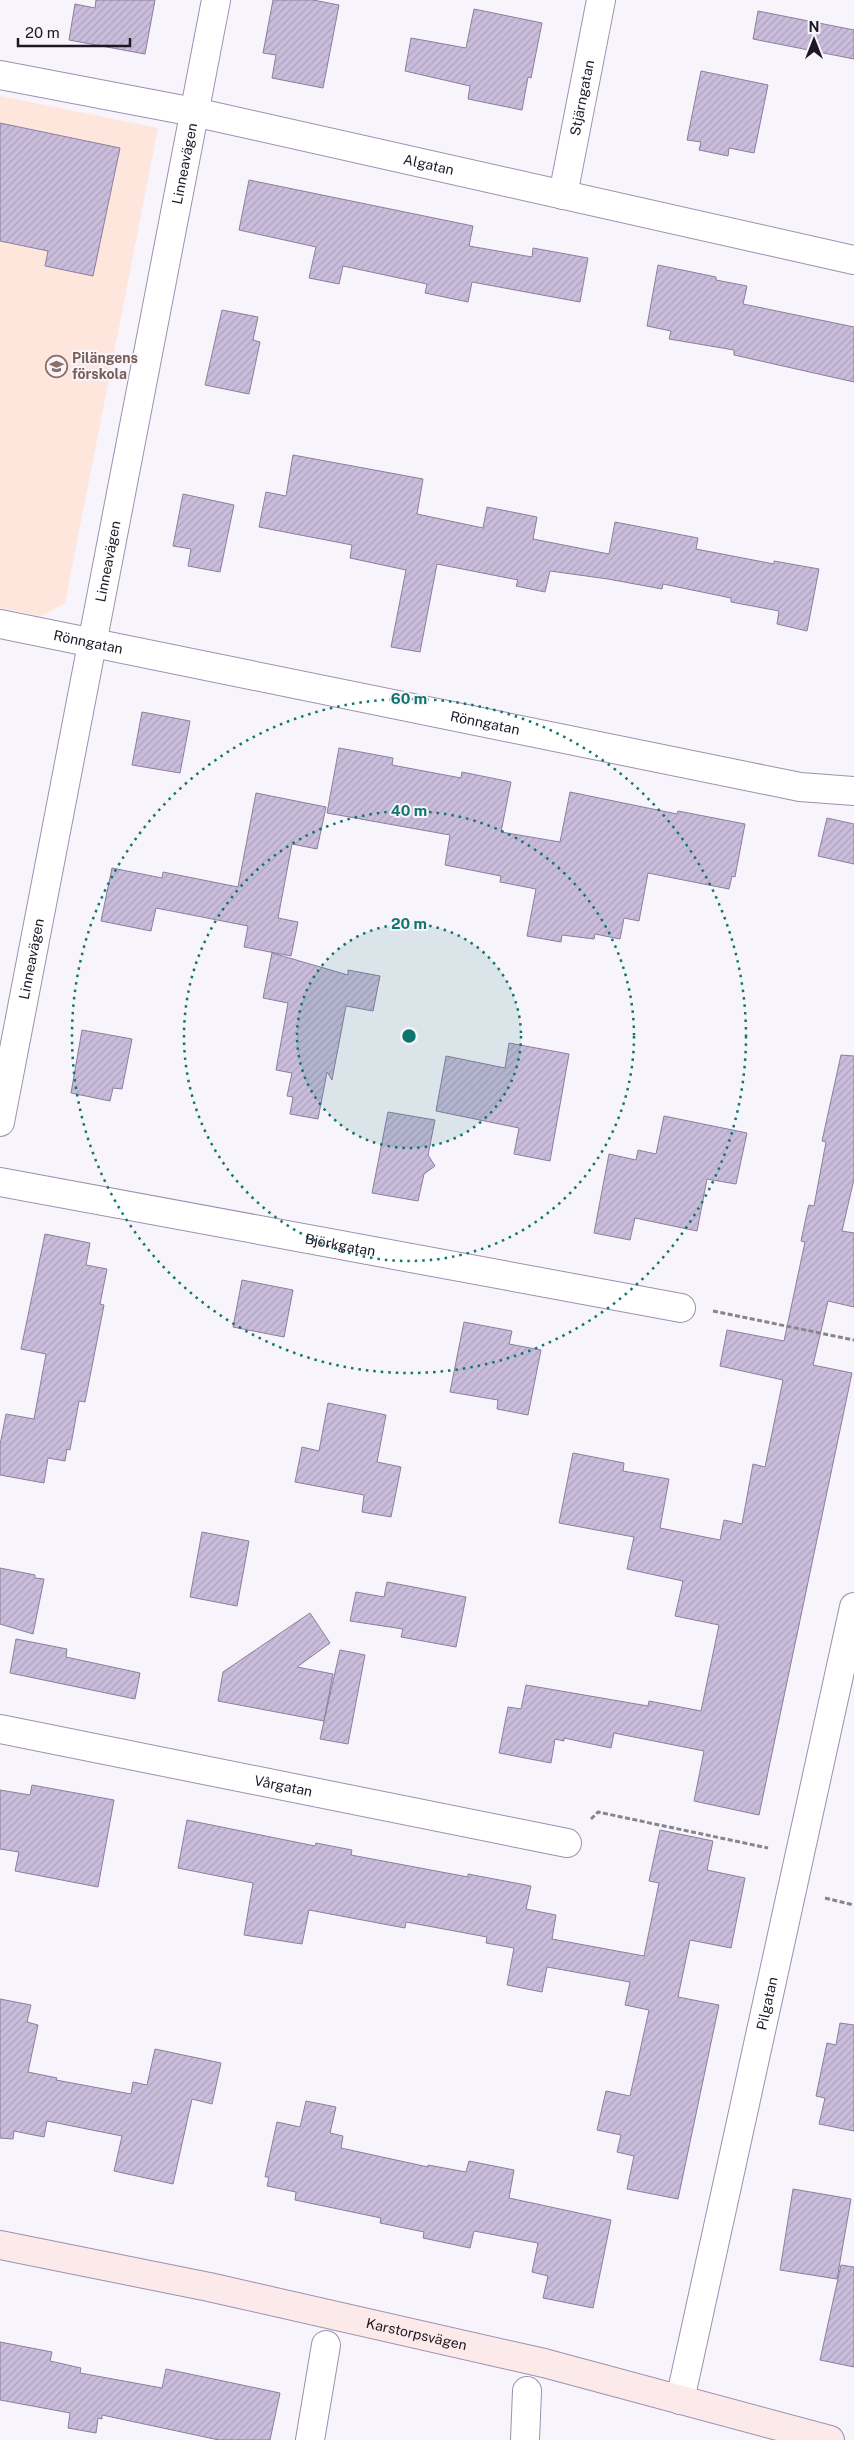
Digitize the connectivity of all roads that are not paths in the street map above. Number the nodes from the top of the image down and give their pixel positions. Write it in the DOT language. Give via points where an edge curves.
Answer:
graph roads {
  1 [pos="216,0"];
  2 [pos="601,0"];
  3 [pos="0,76"];
  4 [pos="194,112"];
  5 [pos="563,195"];
  6 [pos="854,260"];
  7 [pos="0,624"];
  8 [pos="93,641"];
  9 [pos="854,791"];
  10 [pos="0,1122"];
  11 [pos="0,1182"];
  12 [pos="681,1308"];
  13 [pos="854,1607"];
  14 [pos="0,1729"];
  15 [pos="567,1843"];
  16 [pos="0,2245"];
  17 [pos="326,2345"];
  18 [pos="527,2392"];
  19 [pos="680,2400"];
  20 [pos="310,2440"];
  21 [pos="524,2440"];
  22 [pos="830,2440"];
  1 -- 4 [label="street, Linneavägen"];
  2 -- 5 [label="street, Stjärngatan"];
  3 -- 4 [label="street, Algatan"];
  4 -- 5 [label="street, Algatan"];
  4 -- 8 [label="street, Linneavägen"];
  5 -- 6 [label="street, Algatan"];
  7 -- 8 [label="street, Rönngatan"];
  8 -- 9 [label="street, Rönngatan" via="800,787"];
  8 -- 10 [label="street, Linneavägen"];
  11 -- 12 [label="street, Björkgatan"];
  13 -- 19 [label="street, Pilgatan"];
  14 -- 15 [label="street, Vårgatan"];
  16 -- 19 [label="street, Karstorpsvägen" via="209,2287 527,2359"];
  17 -- 20 [label="street"];
  18 -- 21 [label="street"];
  19 -- 22 [label="street, Karstorpsvägen"];
}
